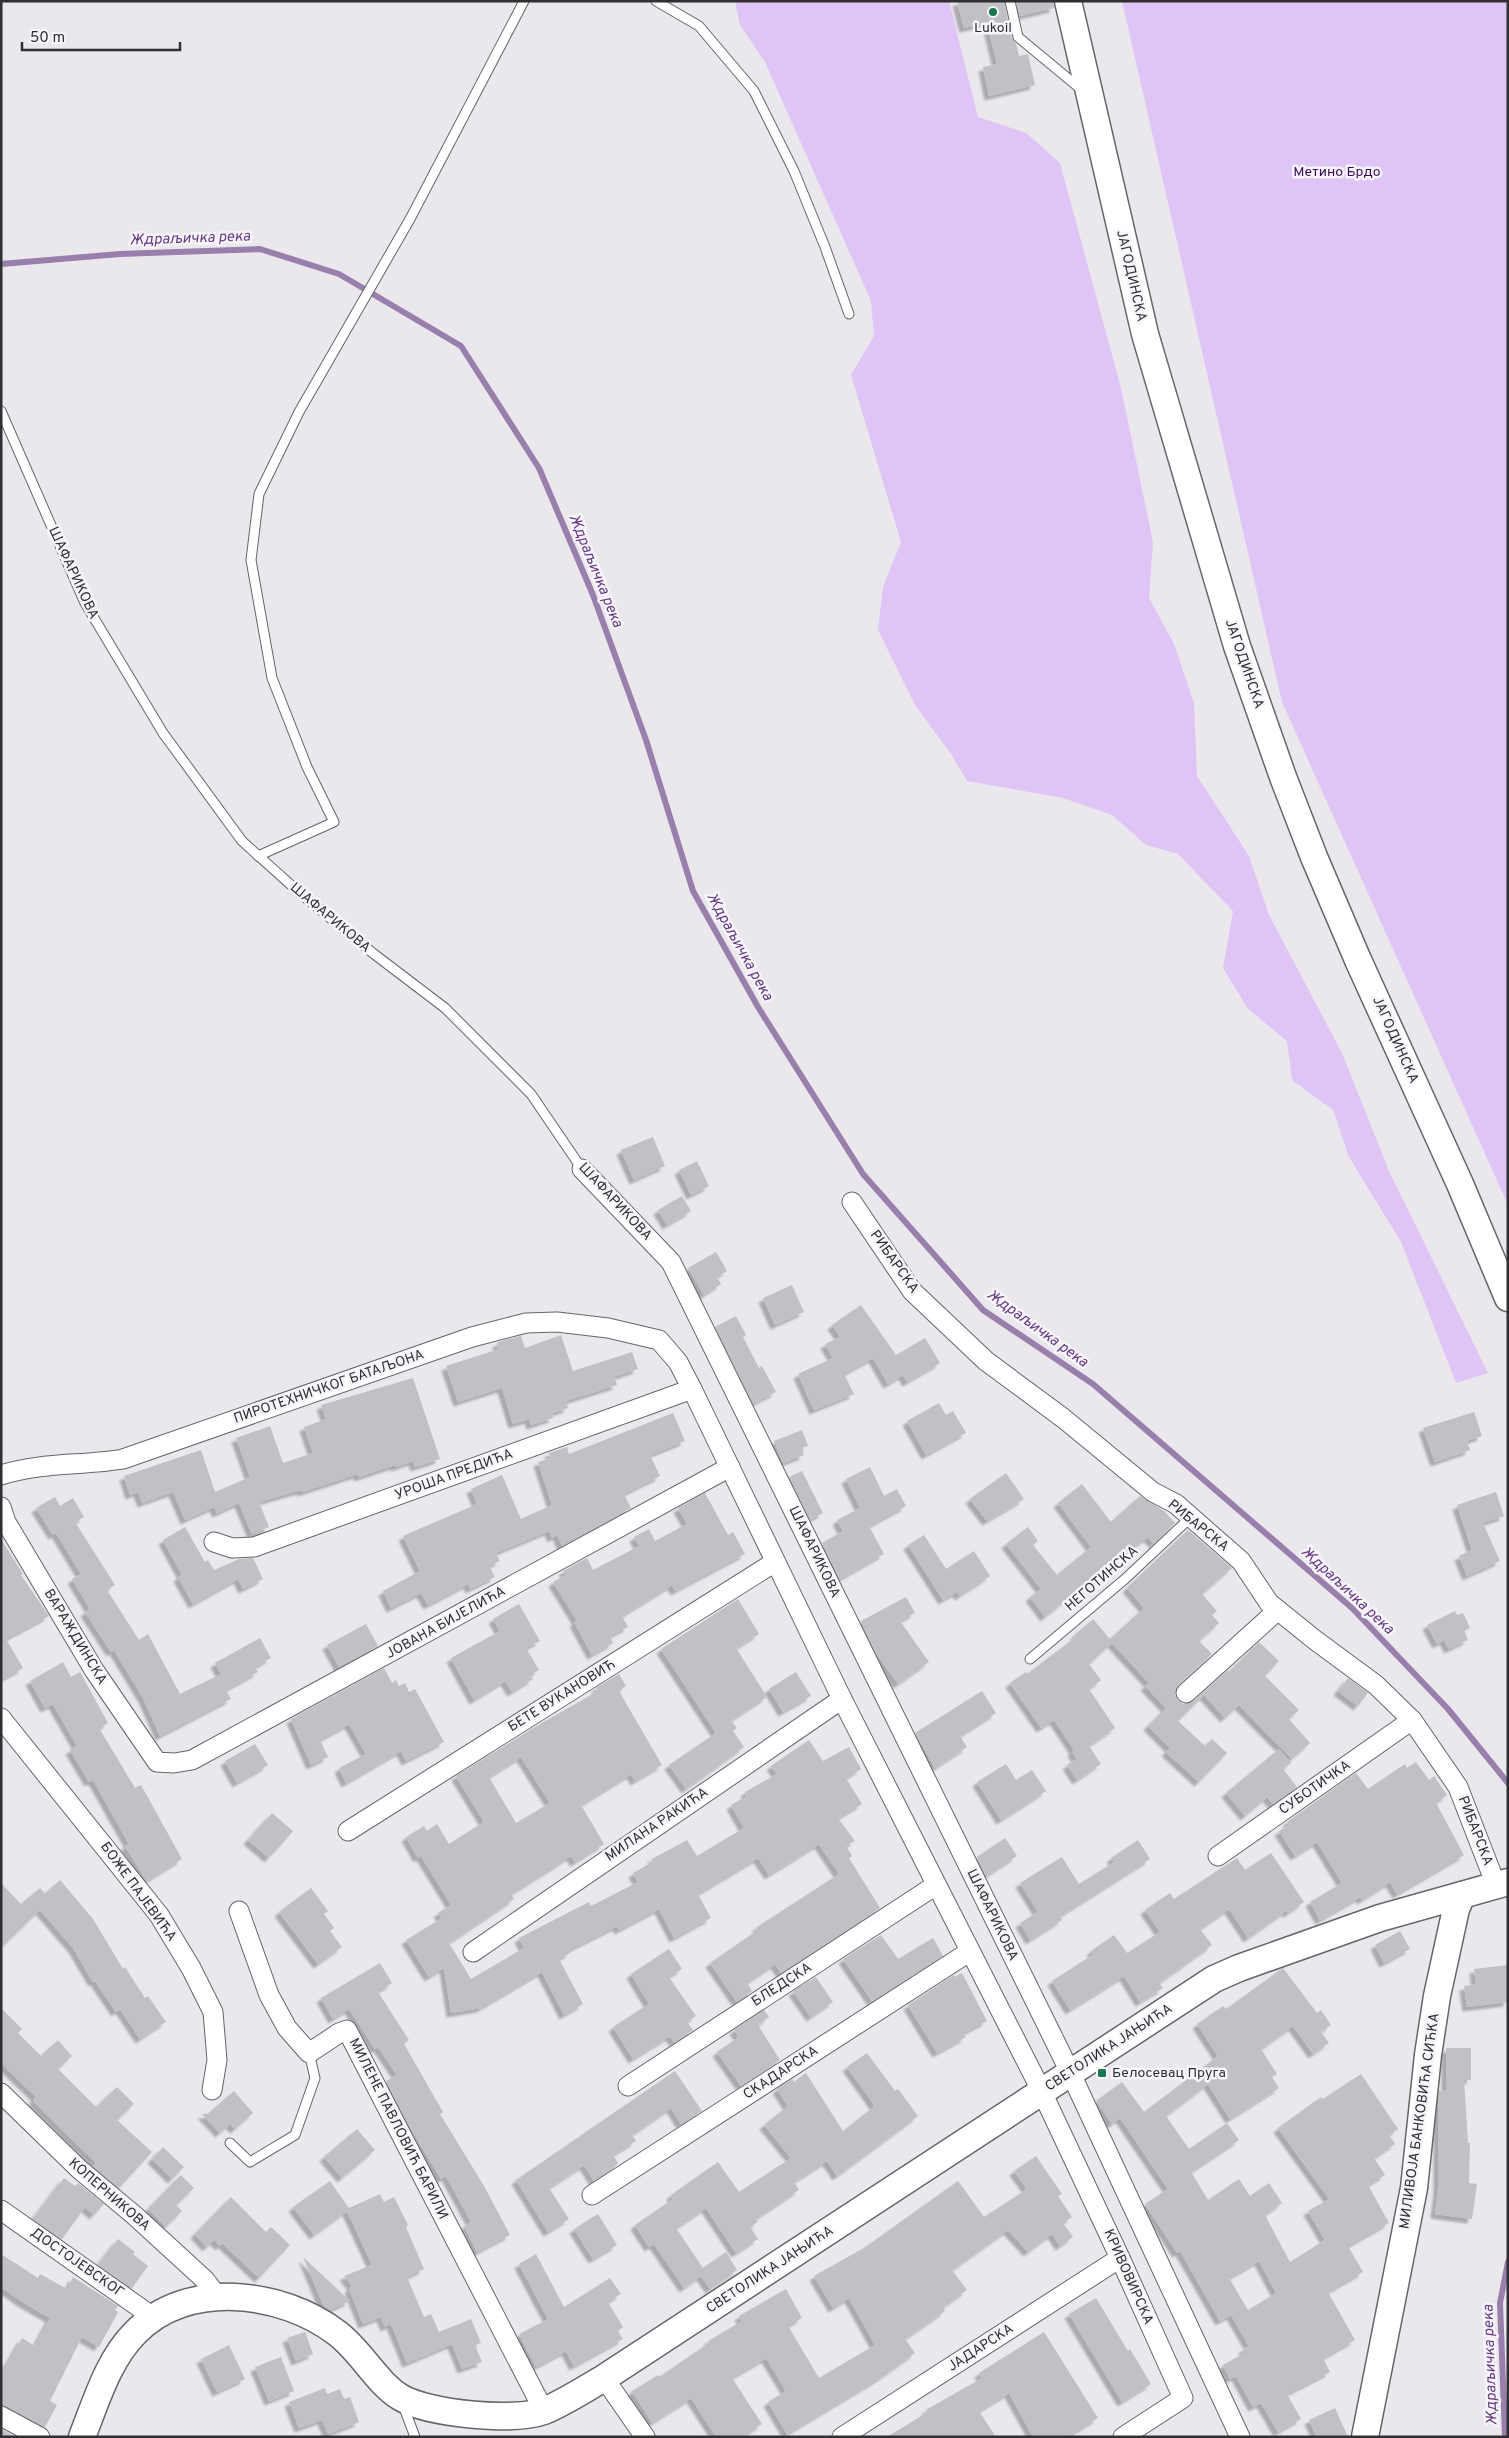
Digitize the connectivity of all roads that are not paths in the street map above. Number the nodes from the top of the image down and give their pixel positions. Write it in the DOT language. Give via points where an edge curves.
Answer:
graph roads {
  1 [pos="524,1"];
  2 [pos="656,1"];
  3 [pos="1010,1"];
  4 [pos="1068,1"];
  5 [pos="1090,97"];
  6 [pos="849,314"];
  7 [pos="1,411"];
  8 [pos="258,856"];
  9 [pos="582,1169"];
  10 [pos="852,1202"];
  11 [pos="1508,1298"];
  12 [pos="659,1340"];
  13 [pos="692,1389"];
  14 [pos="730,1467"];
  15 [pos="1,1475"];
  16 [pos="1,1508"];
  17 [pos="1191,1517"];
  18 [pos="214,1542"];
  19 [pos="775,1562"];
  20 [pos="1278,1610"];
  21 [pos="1030,1659"];
  22 [pos="1186,1693"];
  23 [pos="842,1699"];
  24 [pos="1,1718"];
  25 [pos="1412,1720"];
  26 [pos="157,1762"];
  27 [pos="348,1831"];
  28 [pos="1218,1856"];
  29 [pos="1502,1884"];
  30 [pos="936,1885"];
  31 [pos="1462,1895"];
  32 [pos="1406,1910"];
  33 [pos="239,1911"];
  34 [pos="473,1952"];
  35 [pos="969,1952"];
  36 [pos="1448,1953"];
  37 [pos="309,2053"];
  38 [pos="1071,2074"];
  39 [pos="628,2086"];
  40 [pos="212,2090"];
  41 [pos="1042,2092"];
  42 [pos="1,2093"];
  43 [pos="230,2142"];
  44 [pos="592,2195"];
  45 [pos="1,2210"];
  46 [pos="1120,2258"];
  47 [pos="216,2296"];
  48 [pos="154,2317"];
  49 [pos="604,2378"];
  50 [pos="401,2398"];
  51 [pos="544,2411"];
  52 [pos="1,2416"];
  53 [pos="40,2437"];
  54 [pos="82,2437"];
  55 [pos="415,2437"];
  56 [pos="646,2437"];
  57 [pos="842,2437"];
  58 [pos="1123,2437"];
  59 [pos="1240,2437"];
  60 [pos="1365,2437"];
  1 -- 8 [label="lane" via="410,219 299,412 259,494 251,560 272,678 307,767 334,822"];
  2 -- 6 [label="lane" via="698,26 754,91 794,171"];
  3 -- 5 [label="lane" via="1018,37"];
  4 -- 5 [label="street, ЈАГОДИНСКА"];
  5 -- 11 [label="street, ЈАГОДИНСКА" via="1145,334 1218,584 1273,749 1317,865"];
  7 -- 8 [label="lane, ШАФАРИКОВА" via="85,603 163,732 242,840"];
  8 -- 9 [label="lane, ШАФАРИКОВА" via="352,936 445,1008 531,1094"];
  9 -- 38 [label="street, ШАФАРИКОВА" via="670,1262"];
  10 -- 17 [label="street, РИБАРСКА" via="912,1291 979,1355 1153,1492 1176,1504"];
  12 -- 13 [label="street, КРИВОВИРСКА" via="678,1362"];
  12 -- 15 [label="street, ПИРОТЕХНИЧКОГ БАТАЉОНА" via="608,1328 526,1322 472,1337 123,1459 42,1465"];
  13 -- 14 [label="street, КРИВОВИРСКА"];
  13 -- 18 [label="street, УРОША ПРЕДИЋА" via="254,1547 232,1548"];
  14 -- 19 [label="street, КРИВОВИРСКА"];
  14 -- 26 [label="street, ЈОВАНА БИЈЕЛИЋА" via="192,1760"];
  16 -- 26 [label="street, ВАРАЖДИНСКА" via="6,1522 94,1670"];
  17 -- 20 [label="street, РИБАРСКА" via="1240,1561"];
  17 -- 21 [label="lane, НЕГОТИНСКА" via="1126,1579"];
  19 -- 23 [label="street, КРИВОВИРСКА"];
  19 -- 27 [label="street, БЕТЕ ВУКАНОВИЋ"];
  20 -- 22 [label="street"];
  20 -- 25 [label="street, РИБАРСКА" via="1376,1685"];
  23 -- 30 [label="street, КРИВОВИРСКА"];
  23 -- 34 [label="street, МИЛАНА РАКИЋА"];
  24 -- 40 [label="street, БОЖЕ ПАЈЕВИЋА" via="159,1915 191,1968 213,2012 217,2060"];
  25 -- 28 [label="street, СУБОТИЧКА"];
  25 -- 29 [label="street, РИБАРСКА" via="1458,1787"];
  29 -- 31 [label="street, СВЕТОЛИКА ЈАЊИЋА"];
  30 -- 35 [label="street, КРИВОВИРСКА"];
  30 -- 39 [label="street, БЛЕДСКА"];
  31 -- 32 [label="street, СВЕТОЛИКА ЈАЊИЋА"];
  31 -- 36 [label="street, МИЛИВОЈА БАНКОВИЋА СИЋКА" via="1456,1909"];
  32 -- 36 [label="street" via="1422,1913 1433,1921"];
  32 -- 38 [label="street, СВЕТОЛИКА ЈАЊИЋА" via="1214,1979"];
  33 -- 37 [label="street" via="269,1995 287,2028"];
  35 -- 41 [label="street, КРИВОВИРСКА"];
  35 -- 44 [label="street, СКАДАРСКА"];
  36 -- 60 [label="street, МИЛИВОЈА БАНКОВИЋА СИЋКА" via="1437,1996 1428,2055 1414,2188"];
  37 -- 43 [label="lane" via="315,2078 294,2135 250,2162"];
  37 -- 51 [label="street, МИЛЕНЕ ПАВЛОВИЋ БАРИЛИ" via="347,2030"];
  38 -- 41 [label="street, СВЕТОЛИКА ЈАЊИЋА"];
  38 -- 59 [label="street, ШАФАРИКОВА"];
  41 -- 46 [label="street, КРИВОВИРСКА"];
  41 -- 49 [label="street, СВЕТОЛИКА ЈАЊИЋА"];
  42 -- 47 [label="street, КОПЕРНИКОВА" via="78,2169 205,2280"];
  45 -- 48 [label="street, ДОСТОЈЕВСКОГ"];
  46 -- 57 [label="street, ЈАДАРСКА"];
  46 -- 58 [label="street, КРИВОВИРСКА" via="1182,2398"];
  47 -- 48 [label="street, СВЕТОЛИКА ЈАЊИЋА"];
  47 -- 50 [label="street, СВЕТОЛИКА ЈАЊИЋА" via="247,2298 307,2314 337,2332"];
  48 -- 54 [label="street, СВЕТОЛИКА ЈАЊИЋА" via="122,2349"];
  49 -- 51 [label="street, СВЕТОЛИКА ЈАЊИЋА"];
  49 -- 56 [label="street"];
  50 -- 51 [label="street, СВЕТОЛИКА ЈАЊИЋА" via="442,2411 517,2416"];
  50 -- 55 [label="lane"];
  52 -- 53 [label="street"];
}
